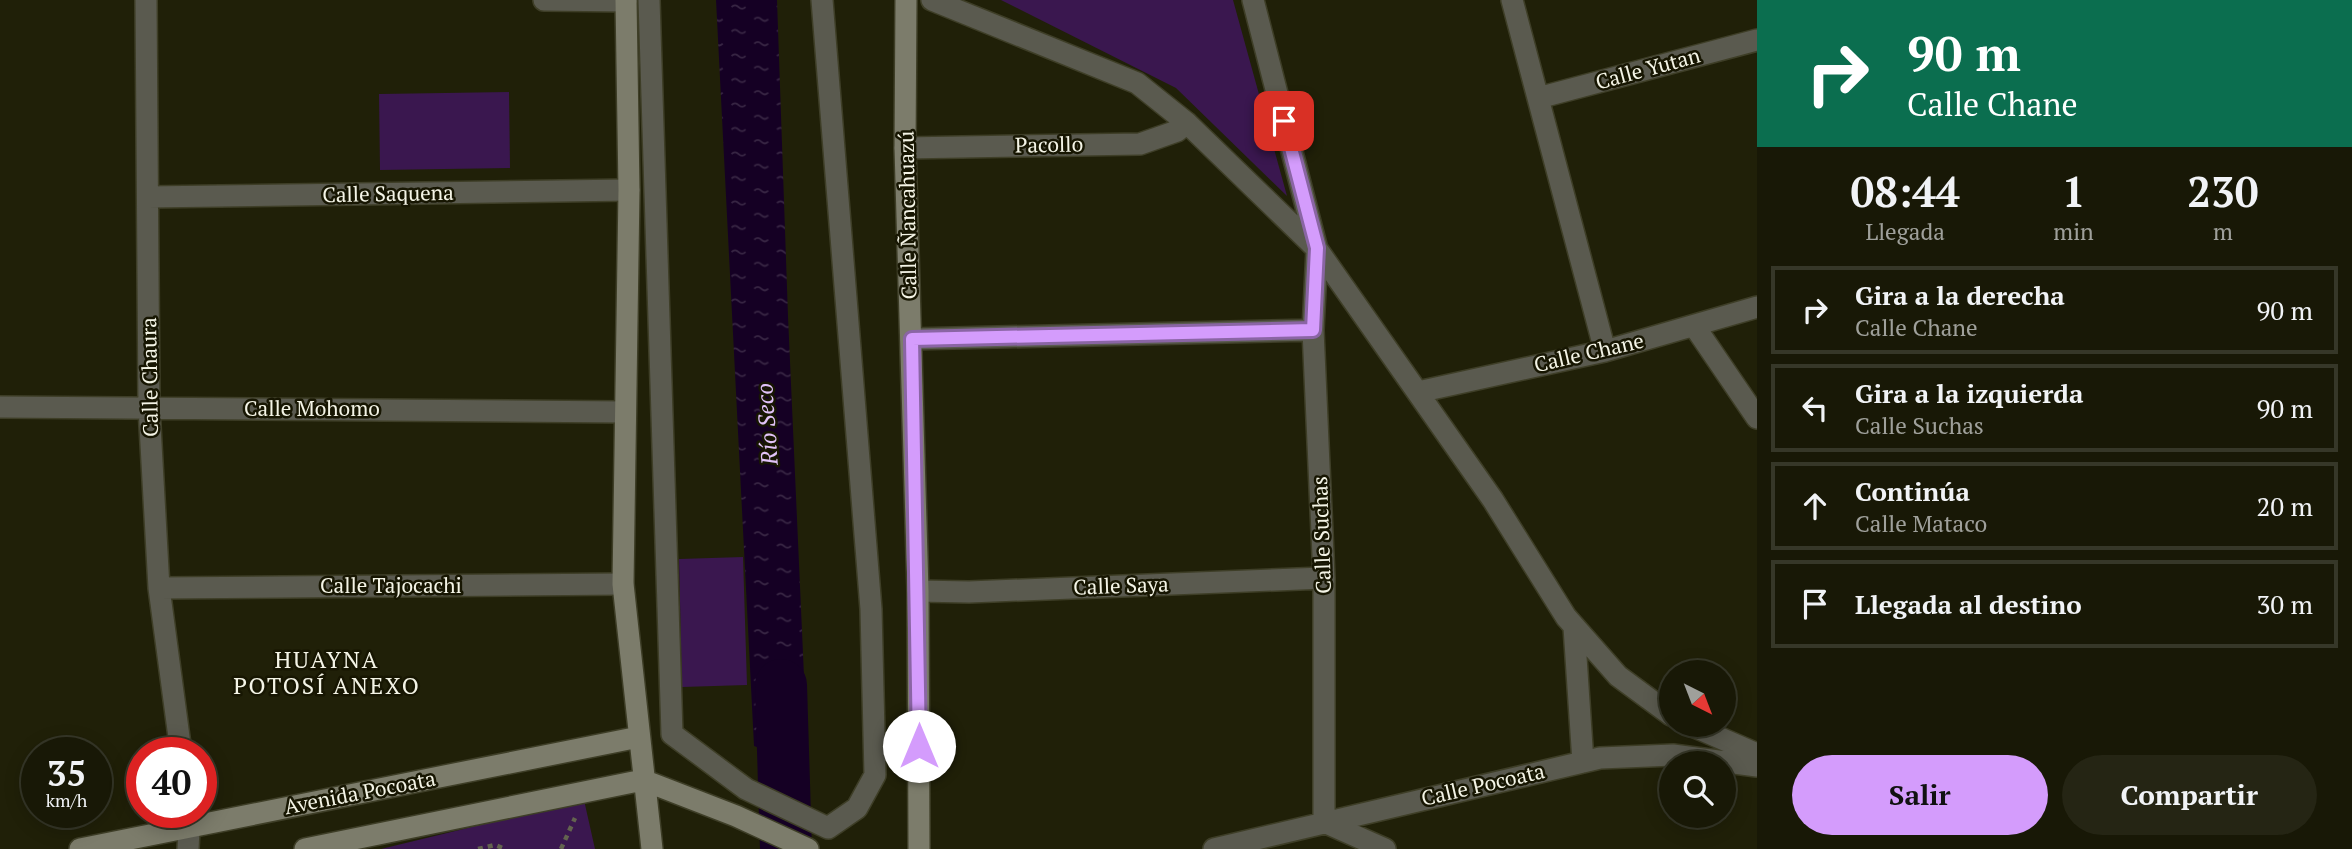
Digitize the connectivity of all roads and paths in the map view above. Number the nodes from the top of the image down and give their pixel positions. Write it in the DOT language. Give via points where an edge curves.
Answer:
graph roads {
  1 [pos="146,0"];
  2 [pos="544,0"];
  3 [pos="649,0"];
  4 [pos="822,0"];
  5 [pos="906,0"];
  6 [pos="932,0"];
  7 [pos="1254,0"];
  8 [pos="1512,0"];
  9 [pos="626,1"];
  10 [pos="1757,40"];
  11 [pos="1538,97"];
  12 [pos="1187,123"];
  13 [pos="905,148"];
  14 [pos="629,190"];
  15 [pos="148,197"];
  16 [pos="1317,248"];
  17 [pos="1757,307"];
  18 [pos="1695,327"];
  19 [pos="1313,330"];
  20 [pos="912,339"];
  21 [pos="1605,351"];
  22 [pos="1418,392"];
  23 [pos="0,407"];
  24 [pos="149,408"];
  25 [pos="624,412"];
  26 [pos="1757,418"];
  27 [pos="1324,578"];
  28 [pos="623,584"];
  29 [pos="159,588"];
  30 [pos="918,590"];
  31 [pos="1574,627"];
  32 [pos="1659,706"];
  33 [pos="179,737"];
  34 [pos="639,737"];
  35 [pos="1718,737"];
  36 [pos="1757,754"];
  37 [pos="1583,762"];
  38 [pos="1757,766"];
  39 [pos="643,780"];
  40 [pos="217,814"];
  41 [pos="1324,822"];
  42 [pos="157,828"];
  43 [pos="189,828"];
  44 [pos="80,849"];
  45 [pos="188,849"];
  46 [pos="305,849"];
  47 [pos="478,849"];
  48 [pos="505,849"];
  49 [pos="652,849"];
  50 [pos="807,849"];
  51 [pos="919,849"];
  52 [pos="1214,849"];
  53 [pos="1385,849"];
  1 -- 15 [label="street, Calle Chaura"];
  2 -- 9 [label="street"];
  3 -- 4 [label="street" via="671,734 746,789 828,828 857,808 874,775 871,609"];
  5 -- 13 [label="street, Calle Ñancahuazú"];
  6 -- 12 [label="street" via="1137,83"];
  7 -- 16 [label="street"];
  8 -- 11 [label="street"];
  9 -- 14 [label="street"];
  10 -- 11 [label="street, Calle Yutan"];
  11 -- 21 [label="street"];
  12 -- 13 [label="street, Pacollo" via="1140,144"];
  12 -- 16 [label="street"];
  13 -- 20 [label="street, Calle Ñancahuazú"];
  14 -- 15 [label="street, Calle Saquena"];
  14 -- 25 [label="street"];
  15 -- 24 [label="street, Calle Chaura"];
  16 -- 19 [label="street, Calle Suchas"];
  16 -- 22 [label="street"];
  17 -- 18 [label="street, Calle Chane"];
  18 -- 21 [label="street, Calle Chane"];
  18 -- 26 [label="street"];
  19 -- 20 [label="street"];
  19 -- 27 [label="street, Calle Suchas"];
  20 -- 30 [label="street, Calle Ñancahuazú"];
  21 -- 22 [label="street, Calle Chane"];
  22 -- 31 [label="street"];
  23 -- 24 [label="street, Calle Mohomo"];
  24 -- 25 [label="street, Calle Mohomo"];
  24 -- 29 [label="street, Calle Chaura"];
  25 -- 28 [label="street"];
  27 -- 30 [label="street, Calle Saya" via="969,592"];
  27 -- 41 [label="street, Calle Suchas"];
  28 -- 29 [label="street, Calle Tajocachi"];
  28 -- 34 [label="street"];
  29 -- 33 [label="street, Calle Chaura"];
  30 -- 51 [label="street, Calle Ñancahuazú"];
  31 -- 32 [label="street" via="1618,676"];
  31 -- 37 [label="street"];
  34 -- 39 [label="street"];
  34 -- 40 [label="street, Avenida Pocoata"];
  35 -- 36 [label="street"];
  37 -- 38 [label="street, Calle Pocoata" via="1673,755"];
  37 -- 41 [label="street, Calle Pocoata"];
  39 -- 46 [label="street, Avenida Pocoata"];
  39 -- 49 [label="street"];
  39 -- 50 [label="street"];
  41 -- 52 [label="street, Calle Pocoata"];
  41 -- 53 [label="street"];
  42 -- 44 [label="street, Avenida Pocoata"];
  43 -- 45 [label="street"];
  47 -- 48 [label="path" via="495,845"];
}
